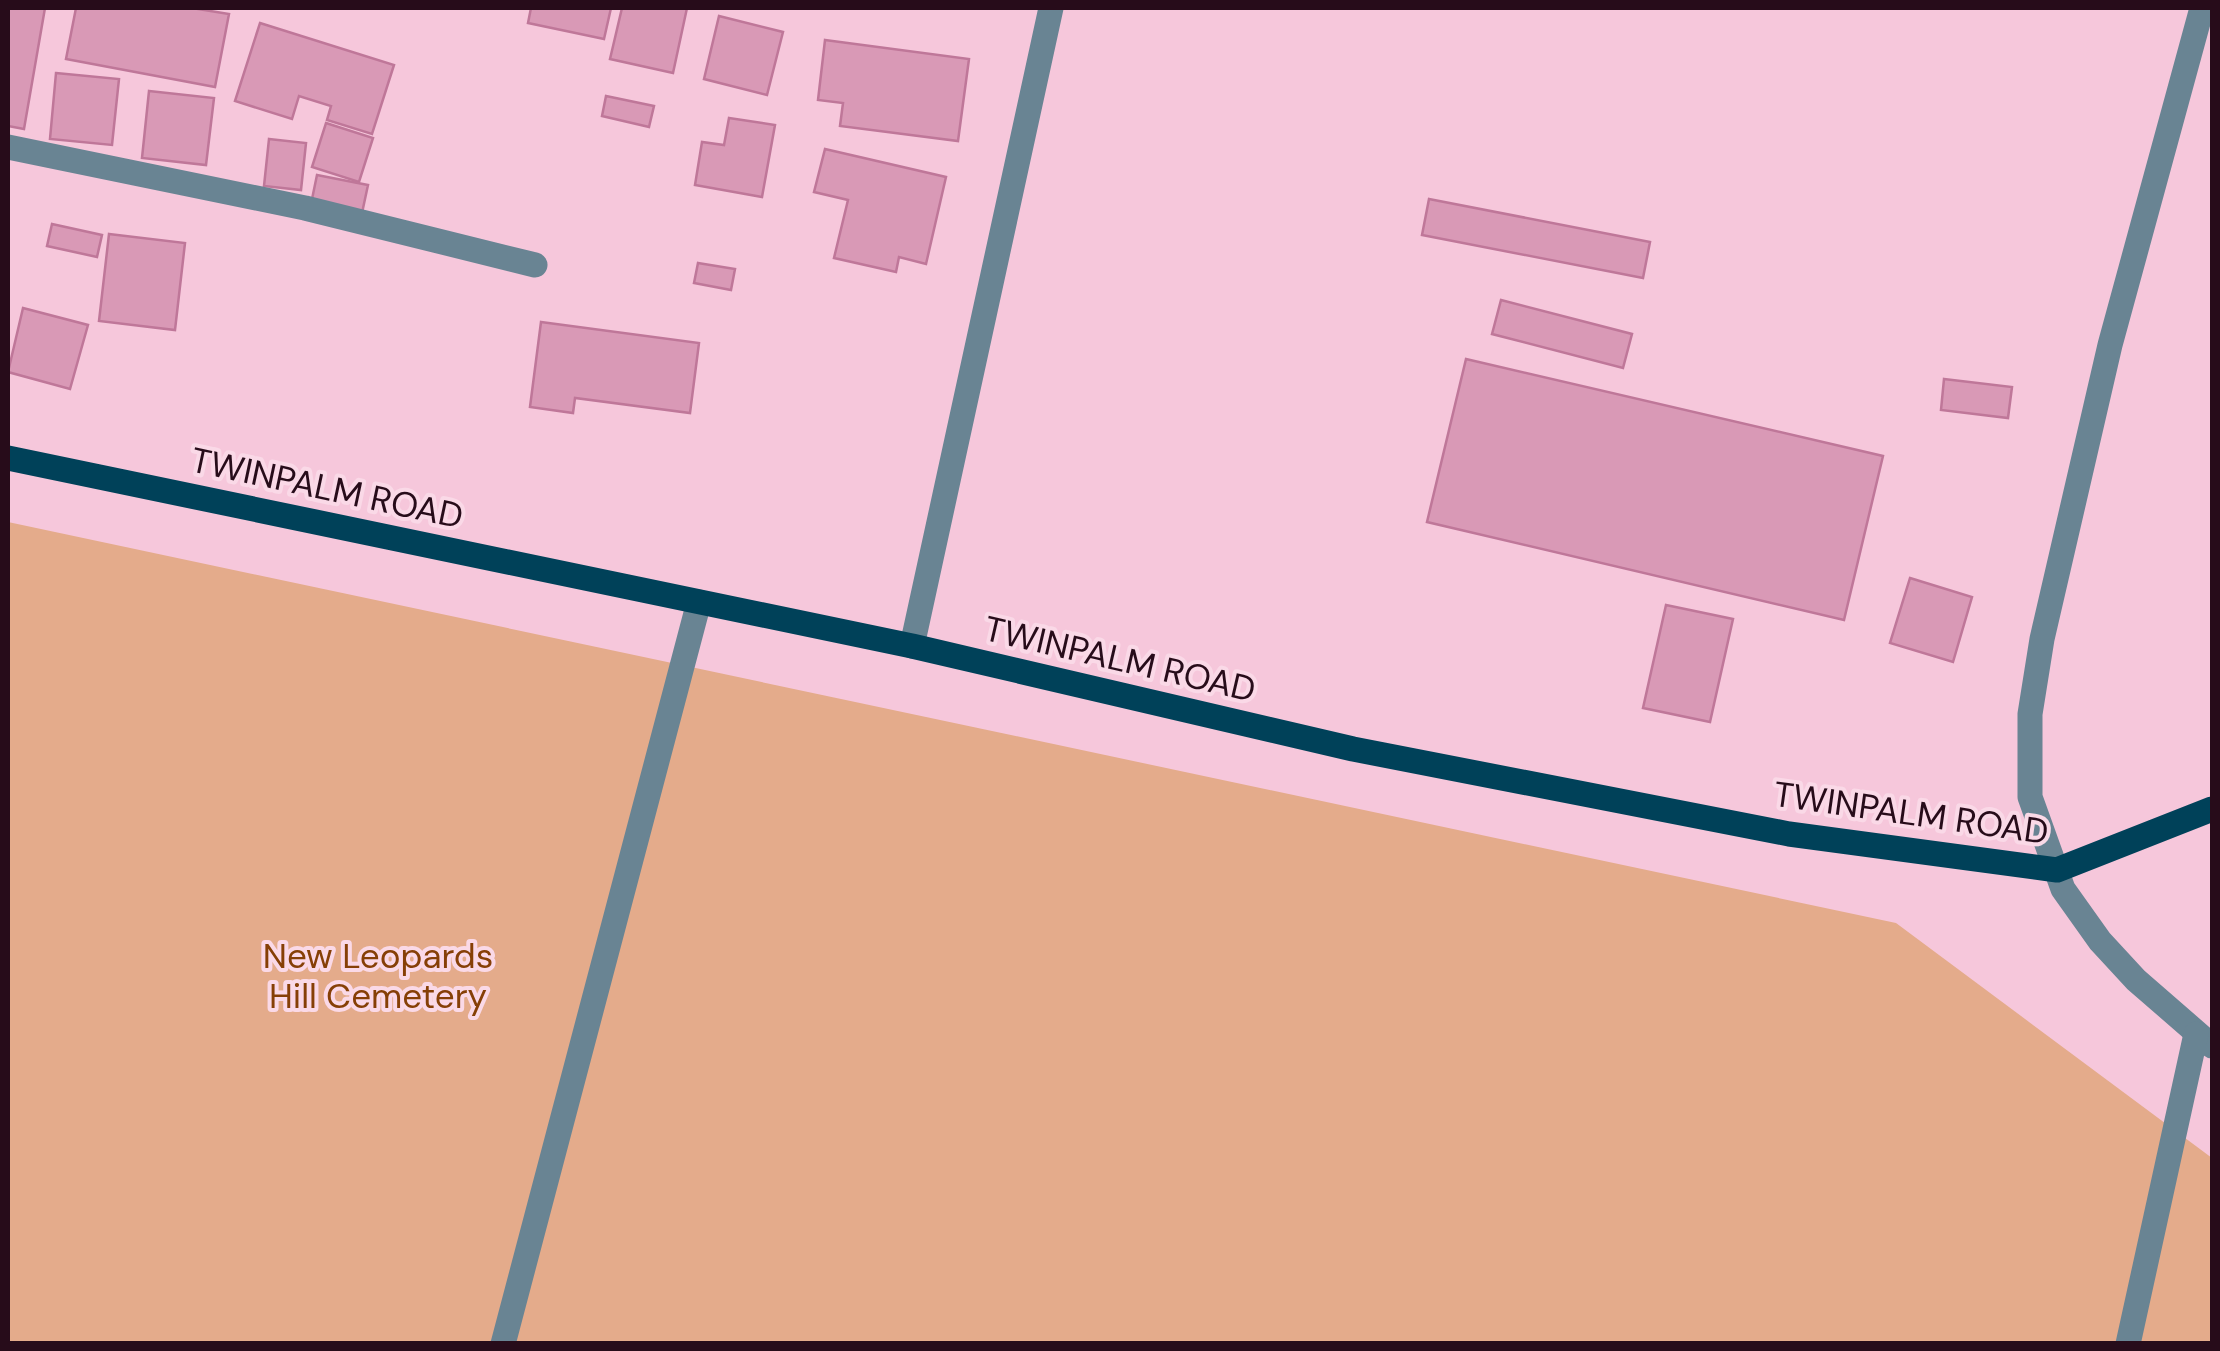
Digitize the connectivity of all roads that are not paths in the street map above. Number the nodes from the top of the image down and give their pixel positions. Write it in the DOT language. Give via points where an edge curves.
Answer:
graph roads {
  1 [pos="1050,8"];
  2 [pos="2202,8"];
  3 [pos="8,147"];
  4 [pos="535,265"];
  5 [pos="8,458"];
  6 [pos="699,602"];
  7 [pos="912,646"];
  8 [pos="2212,808"];
  9 [pos="2057,870"];
  10 [pos="2204,1040"];
  11 [pos="503,1344"];
  12 [pos="2128,1344"];
  1 -- 7 [label="street"];
  2 -- 9 [label="street" via="2115,326 2042,640 2030,714 2030,798"];
  3 -- 4 [label="street" via="305,208"];
  5 -- 6 [label="main road, TWINPALM ROAD"];
  6 -- 7 [label="main road, TWINPALM ROAD"];
  6 -- 11 [label="street"];
  7 -- 9 [label="main road, TWINPALM ROAD" via="1353,749 1751,827"];
  8 -- 9 [label="main road, TWINPALM ROAD"];
  9 -- 10 [label="street" via="2100,941"];
  10 -- 12 [label="street"];
}
